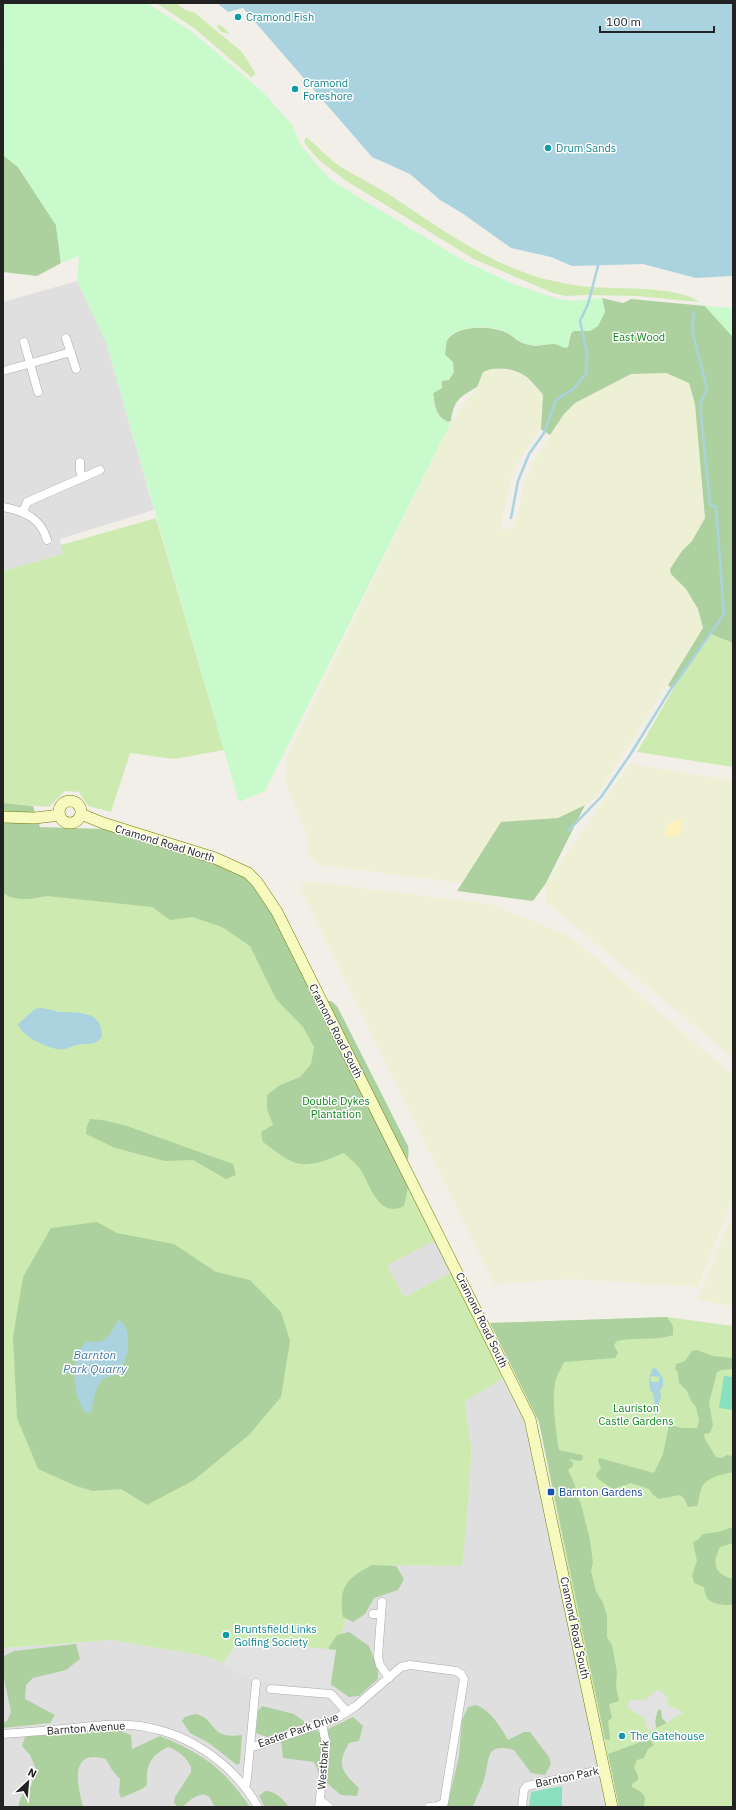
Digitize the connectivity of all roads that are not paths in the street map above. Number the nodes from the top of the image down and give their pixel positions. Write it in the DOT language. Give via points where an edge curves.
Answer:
graph roads {
  1 [pos="66,338"];
  2 [pos="24,342"];
  3 [pos="71,352"];
  4 [pos="30,364"];
  5 [pos="76,369"];
  6 [pos="3,372"];
  7 [pos="38,392"];
  8 [pos="80,462"];
  9 [pos="100,470"];
  10 [pos="82,477"];
  11 [pos="3,507"];
  12 [pos="23,512"];
  13 [pos="47,540"];
  14 [pos="81,814"];
  15 [pos="60,815"];
  16 [pos="3,817"];
  17 [pos="248,873"];
  18 [pos="382,1602"];
  19 [pos="389,1678"];
  20 [pos="256,1683"];
  21 [pos="271,1690"];
  22 [pos="347,1712"];
  23 [pos="322,1724"];
  24 [pos="3,1734"];
  25 [pos="251,1746"];
  26 [pos="605,1769"];
  27 [pos="245,1787"];
  28 [pos="319,1804"];
  29 [pos="258,1807"];
  30 [pos="329,1807"];
  31 [pos="429,1807"];
  32 [pos="522,1807"];
  33 [pos="612,1807"];
  1 -- 3 [label="street"];
  2 -- 4 [label="street"];
  3 -- 4 [label="street"];
  3 -- 5 [label="street"];
  4 -- 6 [label="street"];
  4 -- 7 [label="street"];
  8 -- 10 [label="street"];
  9 -- 10 [label="street"];
  10 -- 12 [label="street" via="27,502"];
  11 -- 12 [label="street"];
  12 -- 13 [label="street" via="41,526"];
  14 -- 15 [label="street" via="79,819 70,823 64,822"];
  14 -- 15 [label="street" via="78,804 69,801 62,805"];
  14 -- 17 [label="street, Cramond Road North" via="215,858"];
  15 -- 16 [label="street" via="35,818"];
  17 -- 26 [label="street, Cramond Road South" via="277,912 530,1419"];
  18 -- 19 [label="street" via="377,1614 378,1657"];
  19 -- 22 [label="street, Easter Park Drive"];
  19 -- 31 [label="street, Easter Park Drive" via="401,1667 410,1665 456,1671 464,1679 444,1803"];
  20 -- 25 [label="street"];
  21 -- 22 [label="street" via="331,1694"];
  22 -- 23 [label="street, Easter Park Drive"];
  23 -- 25 [label="street, Easter Park Drive"];
  23 -- 28 [label="street, Westbank" via="326,1744"];
  24 -- 27 [label="street, Barnton Avenue" via="117,1724 152,1728 177,1736 205,1751 225,1766"];
  25 -- 27 [label="street"];
  26 -- 32 [label="street, Barnton Park" via="527,1786"];
  26 -- 33 [label="street, Cramond Road South"];
  27 -- 29 [label="street, Barnton Avenue"];
  28 -- 30 [label="street"];
}
